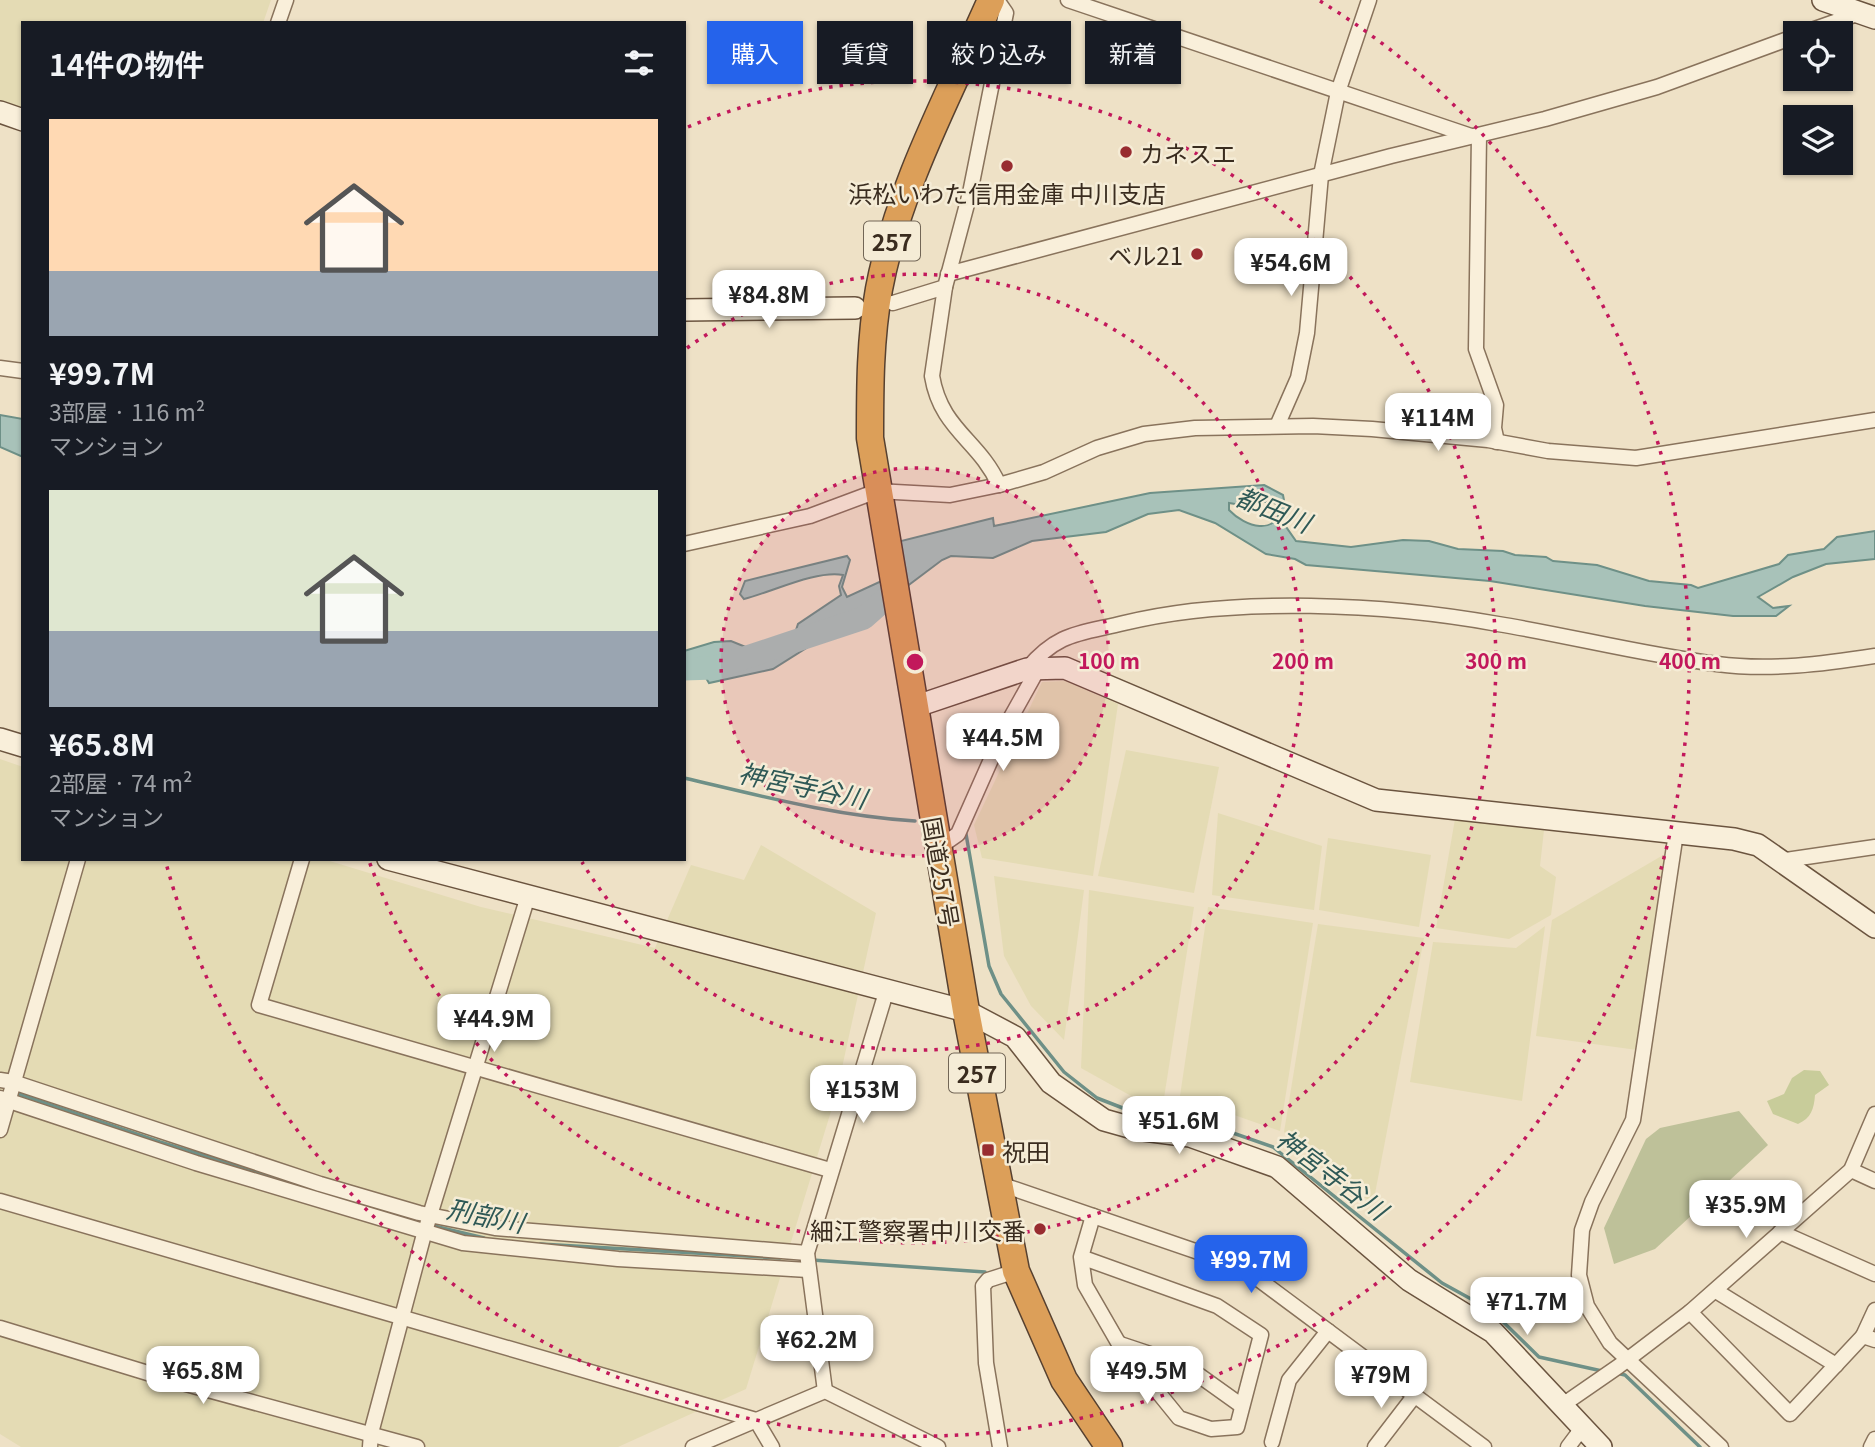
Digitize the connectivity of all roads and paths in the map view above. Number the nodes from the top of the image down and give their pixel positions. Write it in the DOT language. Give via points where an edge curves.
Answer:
graph roads {
  1 [pos="286,0"];
  2 [pos="991,0"];
  3 [pos="997,0"];
  4 [pos="1068,0"];
  5 [pos="1369,0"];
  6 [pos="1823,0"];
  7 [pos="1868,15"];
  8 [pos="279,21"];
  9 [pos="1846,21"];
  10 [pos="1783,41"];
  11 [pos="1338,92"];
  12 [pos="0,112"];
  13 [pos="21,119"];
  14 [pos="1476,136"];
  15 [pos="1321,175"];
  16 [pos="946,280"];
  17 [pos="894,303"];
  18 [pos="855,308"];
  19 [pos="686,310"];
  20 [pos="0,368"];
  21 [pos="21,371"];
  22 [pos="1875,420"];
  23 [pos="1277,426"];
  24 [pos="1497,442"];
  25 [pos="999,485"];
  26 [pos="878,495"];
  27 [pos="686,544"];
  28 [pos="1875,656"];
  29 [pos="1033,668"];
  30 [pos="914,707"];
  31 [pos="0,739"];
  32 [pos="21,745"];
  33 [pos="1676,833"];
  34 [pos="1875,847"];
  35 [pos="938,848"];
  36 [pos="77,861"];
  37 [pos="301,861"];
  38 [pos="396,861"];
  39 [pos="1779,861"];
  40 [pos="528,896"];
  41 [pos="1875,927"];
  42 [pos="887,989"];
  43 [pos="966,1011"];
  44 [pos="476,1067"];
  45 [pos="7,1090"];
  46 [pos="1875,1114"];
  47 [pos="0,1130"];
  48 [pos="830,1170"];
  49 [pos="1851,1170"];
  50 [pos="1875,1181"];
  51 [pos="997,1183"];
  52 [pos="0,1201"];
  53 [pos="1093,1216"];
  54 [pos="428,1224"];
  55 [pos="1780,1232"];
  56 [pos="1081,1257"];
  57 [pos="807,1260"];
  58 [pos="1016,1271"];
  59 [pos="1875,1274"];
  60 [pos="1716,1291"];
  61 [pos="1875,1310"];
  62 [pos="1690,1312"];
  63 [pos="404,1318"];
  64 [pos="0,1328"];
  65 [pos="1328,1331"];
  66 [pos="1869,1338"];
  67 [pos="1119,1344"];
  68 [pos="1624,1363"];
  69 [pos="1836,1365"];
  70 [pos="825,1391"];
  71 [pos="1415,1395"];
  72 [pos="1564,1404"];
  73 [pos="1242,1406"];
  74 [pos="756,1420"];
  75 [pos="1583,1427"];
  76 [pos="1875,1439"];
  77 [pos="371,1440"];
  78 [pos="1272,1441"];
  79 [pos="710,1444"];
  80 [pos="417,1447"];
  81 [pos="693,1447"];
  82 [pos="772,1447"];
  83 [pos="938,1447"];
  84 [pos="1000,1447"];
  85 [pos="1109,1447"];
  86 [pos="1375,1447"];
  87 [pos="1484,1447"];
  88 [pos="1568,1447"];
  89 [pos="1601,1447"];
  90 [pos="1721,1447"];
  91 [pos="1871,1447"];
  1 -- 8 [label="street"];
  2 -- 26 [label="highway, 国道257号 / 257" via="903,201 880,286 871,346 870,438"];
  3 -- 16 [label="street" via="1006,13 970,193"];
  4 -- 11 [label="street"];
  5 -- 11 [label="street"];
  6 -- 7 [label="street"];
  7 -- 9 [label="street"];
  10 -- 14 [label="street" via="1657,87"];
  11 -- 14 [label="street"];
  11 -- 15 [label="street"];
  12 -- 13 [label="street"];
  14 -- 15 [label="street"];
  14 -- 24 [label="street" via="1476,349 1496,405"];
  15 -- 16 [label="street"];
  15 -- 23 [label="street" via="1307,333 1298,378"];
  16 -- 17 [label="street"];
  16 -- 25 [label="street" via="934,389 952,426 990,466"];
  18 -- 19 [label="street"];
  20 -- 21 [label="street"];
  22 -- 24 [label="street" via="1636,458"];
  23 -- 24 [label="street" via="1372,429"];
  23 -- 25 [label="street" via="1144,434"];
  25 -- 26 [label="street" via="950,495"];
  26 -- 27 [label="street" via="810,516"];
  26 -- 30 [label="highway, 国道257号 / 257"];
  28 -- 29 [label="street" via="1817,665 1718,664 1494,623 1379,610 1217,608 1154,615 1067,637 1046,647"];
  29 -- 30 [label="street"];
  29 -- 33 [label="street" via="1065,668 1376,800"];
  29 -- 35 [label="street" via="958,834"];
  30 -- 35 [label="highway, 国道257号 / 257"];
  31 -- 32 [label="street"];
  33 -- 39 [label="street" via="1758,845"];
  33 -- 68 [label="street" via="1633,1120 1582,1230 1579,1275 1587,1306"];
  34 -- 39 [label="street"];
  35 -- 43 [label="highway, 国道257号 / 257"];
  36 -- 45 [label="street"];
  37 -- 44 [label="street" via="259,1004"];
  38 -- 40 [label="street"];
  39 -- 41 [label="street"];
  40 -- 42 [label="street"];
  40 -- 44 [label="street"];
  42 -- 43 [label="street"];
  42 -- 48 [label="street"];
  43 -- 51 [label="highway, 国道257号 / 257"];
  43 -- 72 [label="street" via="1015,1037 1051,1083 1104,1120 1190,1136 1277,1167 1409,1280 1493,1332"];
  44 -- 48 [label="street"];
  44 -- 54 [label="street"];
  45 -- 47 [label="street"];
  45 -- 54 [label="street"];
  46 -- 49 [label="street"];
  48 -- 57 [label="street"];
  49 -- 50 [label="street"];
  49 -- 55 [label="street"];
  51 -- 53 [label="street"];
  51 -- 58 [label="highway, 国道257号 / 257"];
  52 -- 63 [label="street"];
  53 -- 56 [label="street"];
  53 -- 65 [label="street" via="1242,1267"];
  54 -- 57 [label="street"];
  54 -- 57 [label="street" via="509,1250"];
  54 -- 63 [label="street"];
  55 -- 59 [label="street"];
  55 -- 60 [label="street"];
  56 -- 67 [label="street" via="1085,1285"];
  56 -- 73 [label="street" via="1217,1306 1261,1335"];
  57 -- 70 [label="street"];
  58 -- 84 [label="street" via="988,1280 984,1286 986,1363"];
  58 -- 85 [label="highway, 国道257号 / 257" via="1064,1380"];
  60 -- 62 [label="street"];
  60 -- 69 [label="street"];
  61 -- 66 [label="street"];
  62 -- 68 [label="street"];
  62 -- 69 [label="street" via="1790,1414"];
  63 -- 74 [label="street"];
  63 -- 77 [label="street"];
  64 -- 77 [label="street"];
  65 -- 71 [label="street"];
  65 -- 78 [label="street" via="1289,1380"];
  66 -- 69 [label="street"];
  67 -- 73 [label="street" via="1186,1366"];
  67 -- 73 [label="street" via="1179,1418 1211,1429 1237,1426"];
  68 -- 72 [label="street"];
  68 -- 90 [label="street"];
  70 -- 74 [label="street"];
  70 -- 83 [label="street"];
  71 -- 86 [label="street"];
  71 -- 87 [label="street"];
  72 -- 75 [label="street"];
  74 -- 79 [label="street"];
  74 -- 82 [label="street"];
  75 -- 88 [label="street"];
  75 -- 89 [label="street"];
  76 -- 91 [label="street"];
  77 -- 80 [label="street"];
  79 -- 81 [label="street"];
}
